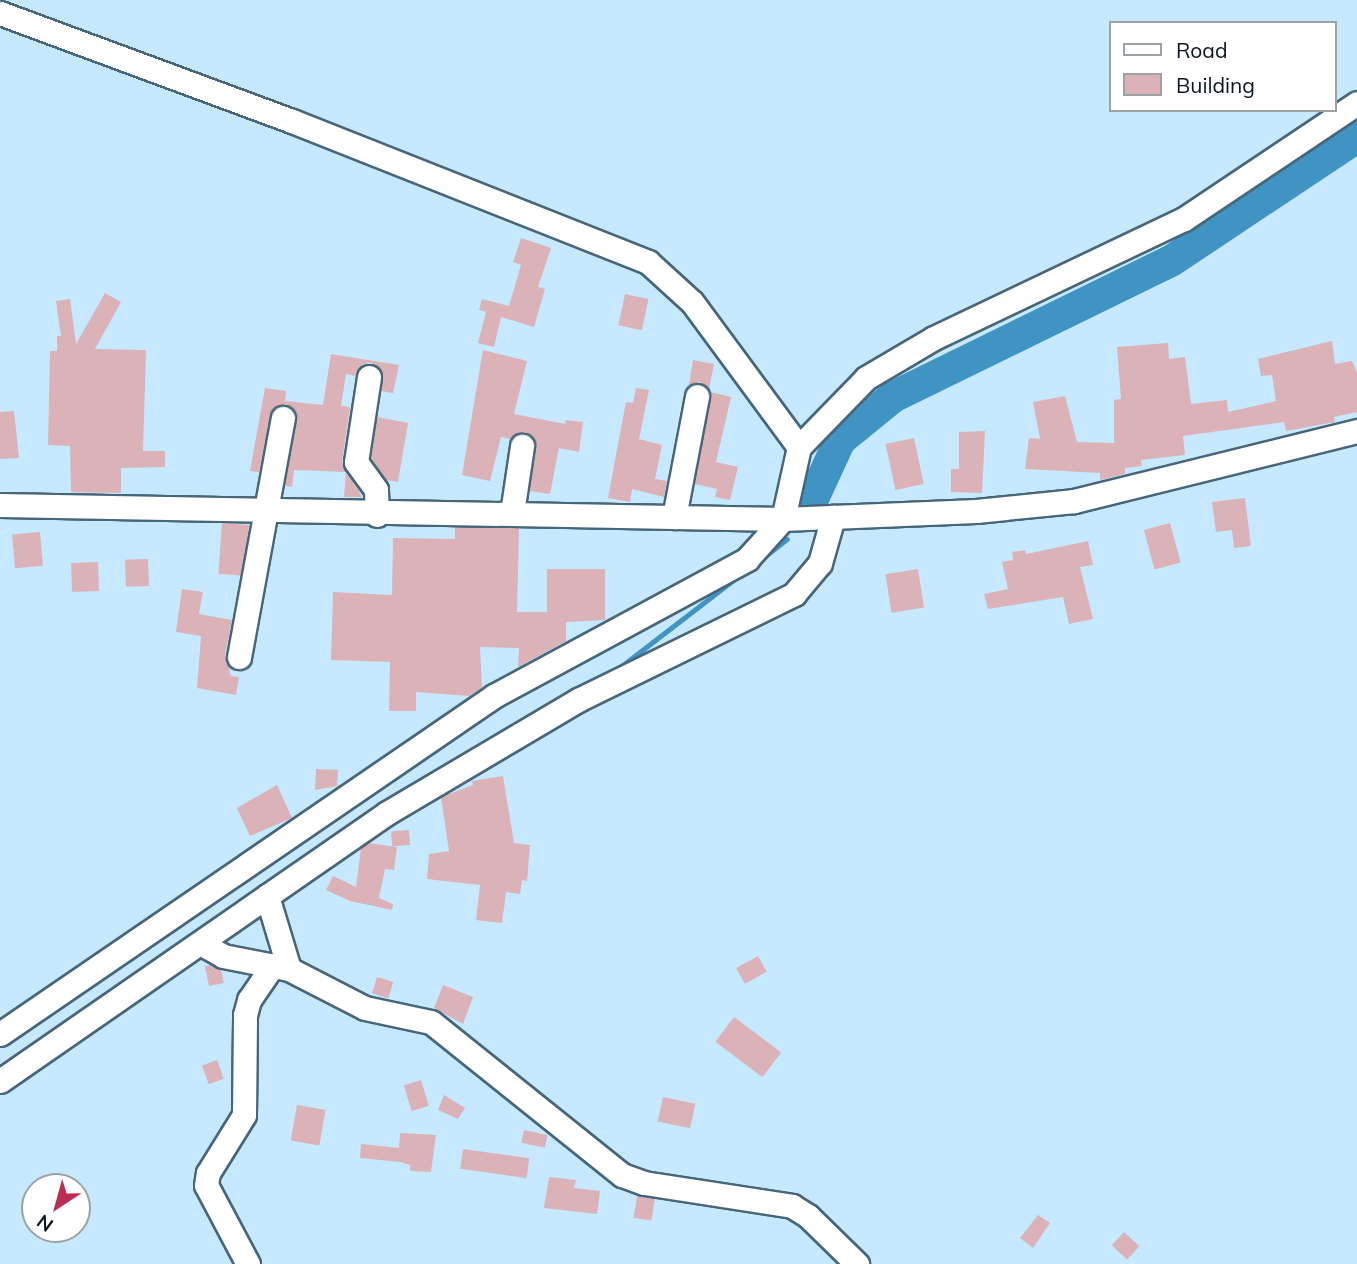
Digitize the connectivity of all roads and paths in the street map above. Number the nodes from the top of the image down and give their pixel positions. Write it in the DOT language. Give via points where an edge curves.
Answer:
graph roads {
  1 [pos="0,13"];
  2 [pos="1357,103"];
  3 [pos="369,377"];
  4 [pos="697,396"];
  5 [pos="284,418"];
  6 [pos="1357,431"];
  7 [pos="522,446"];
  8 [pos="799,447"];
  9 [pos="0,505"];
  10 [pos="268,513"];
  11 [pos="512,513"];
  12 [pos="377,515"];
  13 [pos="674,517"];
  14 [pos="834,517"];
  15 [pos="783,519"];
  16 [pos="239,657"];
  17 [pos="267,896"];
  18 [pos="200,943"];
  19 [pos="281,967"];
  20 [pos="0,1034"];
  21 [pos="0,1081"];
  22 [pos="248,1264"];
  23 [pos="857,1264"];
  1 -- 8 [label="street" via="330,135 648,262 692,302"];
  2 -- 8 [label="street" via="1184,219 888,364 849,391"];
  3 -- 12 [label="street" via="356,463 376,490"];
  4 -- 13 [label="street"];
  5 -- 10 [label="street"];
  6 -- 14 [label="street" via="1074,501"];
  7 -- 11 [label="street"];
  8 -- 15 [label="street"];
  9 -- 10 [label="street"];
  10 -- 12 [label="street"];
  10 -- 16 [label="street"];
  11 -- 12 [label="street"];
  11 -- 13 [label="street"];
  13 -- 15 [label="street"];
  14 -- 15 [label="street"];
  14 -- 17 [label="street" via="820,563 794,594 578,700 387,813"];
  15 -- 20 [label="street" via="747,559 494,696"];
  17 -- 18 [label="street"];
  17 -- 19 [label="street"];
  18 -- 19 [label="street" via="223,956"];
  18 -- 21 [label="street"];
  19 -- 22 [label="street" via="249,1000 244,1016 244,1115 208,1173 206,1185"];
  19 -- 23 [label="street" via="354,1004 431,1023 622,1175 644,1183 792,1206"];
}
